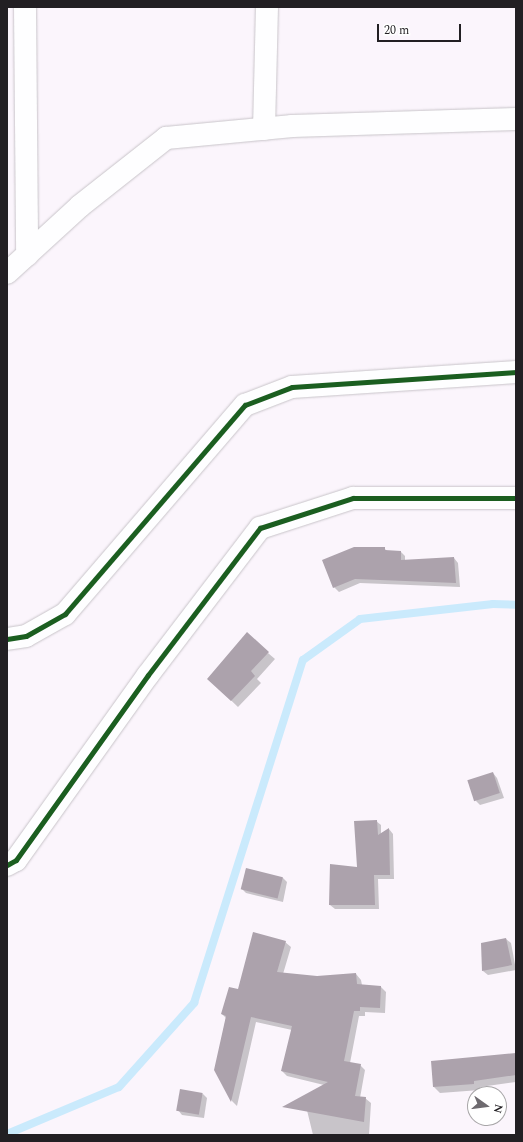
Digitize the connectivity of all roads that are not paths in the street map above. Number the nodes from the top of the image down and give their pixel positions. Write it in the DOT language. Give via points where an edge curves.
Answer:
graph roads {
  1 [pos="25,7"];
  2 [pos="267,7"];
  3 [pos="516,119"];
  4 [pos="264,129"];
  5 [pos="27,255"];
  6 [pos="7,273"];
  7 [pos="516,372"];
  8 [pos="516,498"];
  9 [pos="7,639"];
  10 [pos="7,865"];
  1 -- 5 [label="street"];
  2 -- 4 [label="street"];
  3 -- 4 [label="street"];
  4 -- 5 [label="street" via="166,138 80,206"];
  5 -- 6 [label="street"];
  7 -- 9 [label="street" via="292,387 245,405 65,614 26,636"];
  8 -- 10 [label="street" via="353,498 260,528 148,675 16,860"];
}
